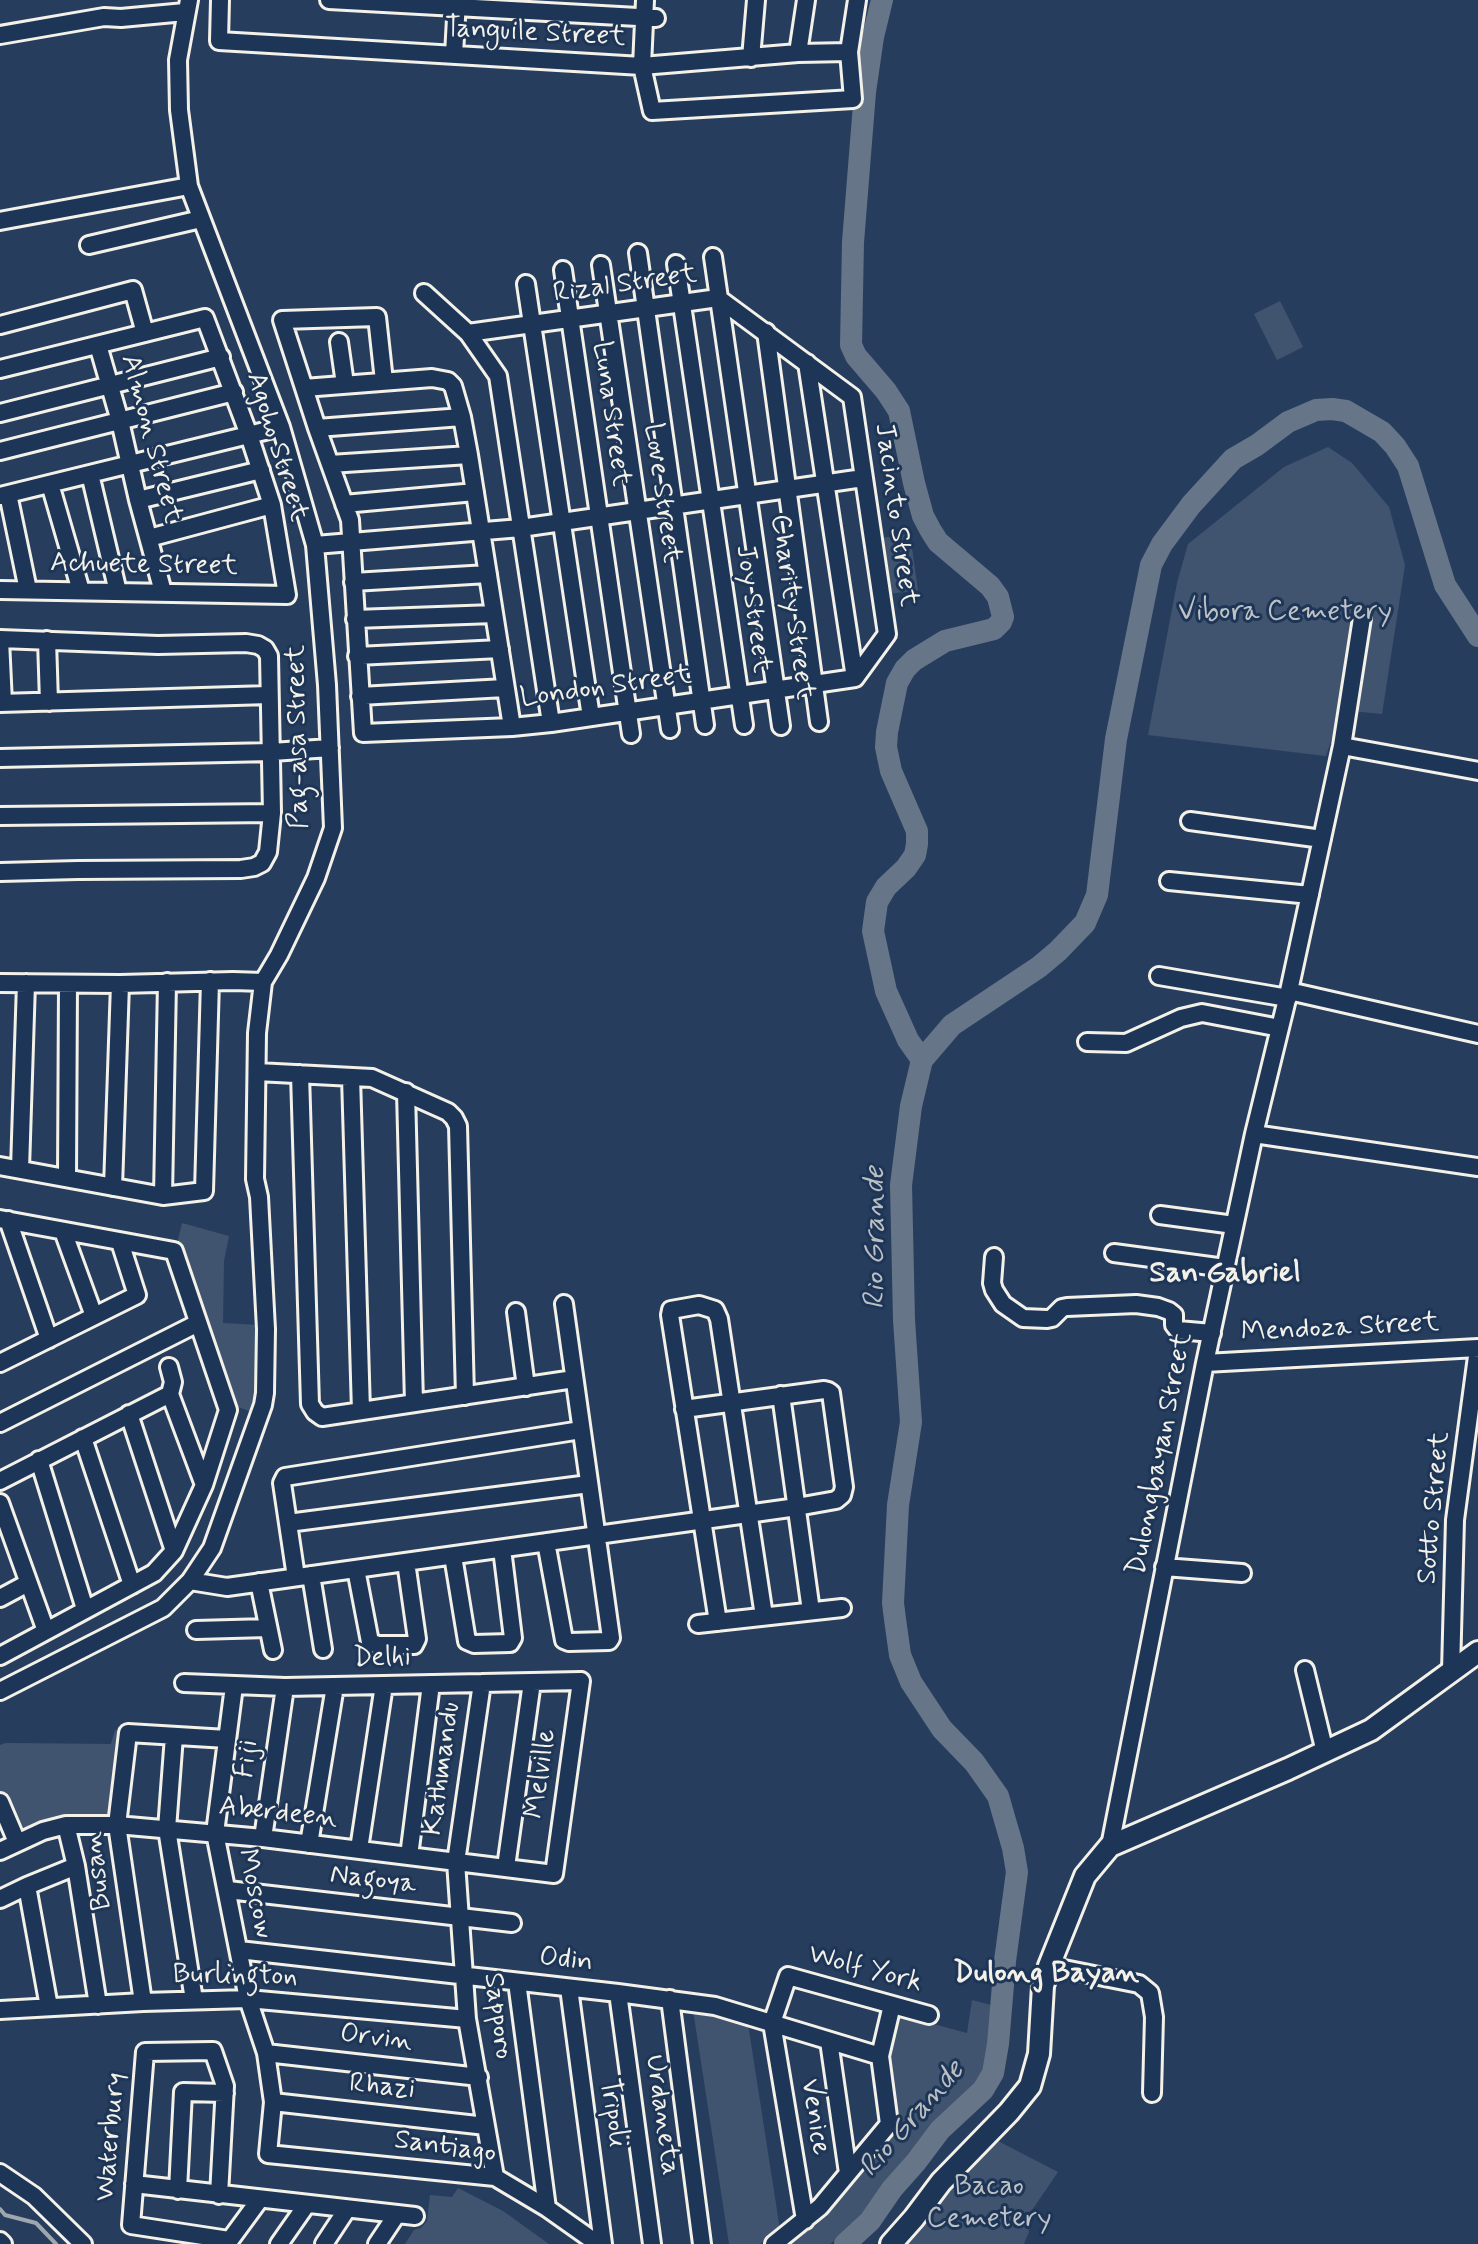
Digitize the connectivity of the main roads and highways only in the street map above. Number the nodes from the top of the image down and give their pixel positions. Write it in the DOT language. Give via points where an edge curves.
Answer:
graph roads {
  1 [pos="1478,1652"];
  2 [pos="891,2244"];
  1 -- 2 [label="main road" via="1371,1730 1110,1846 1085,1876 1049,1966 1030,2086"];
}
